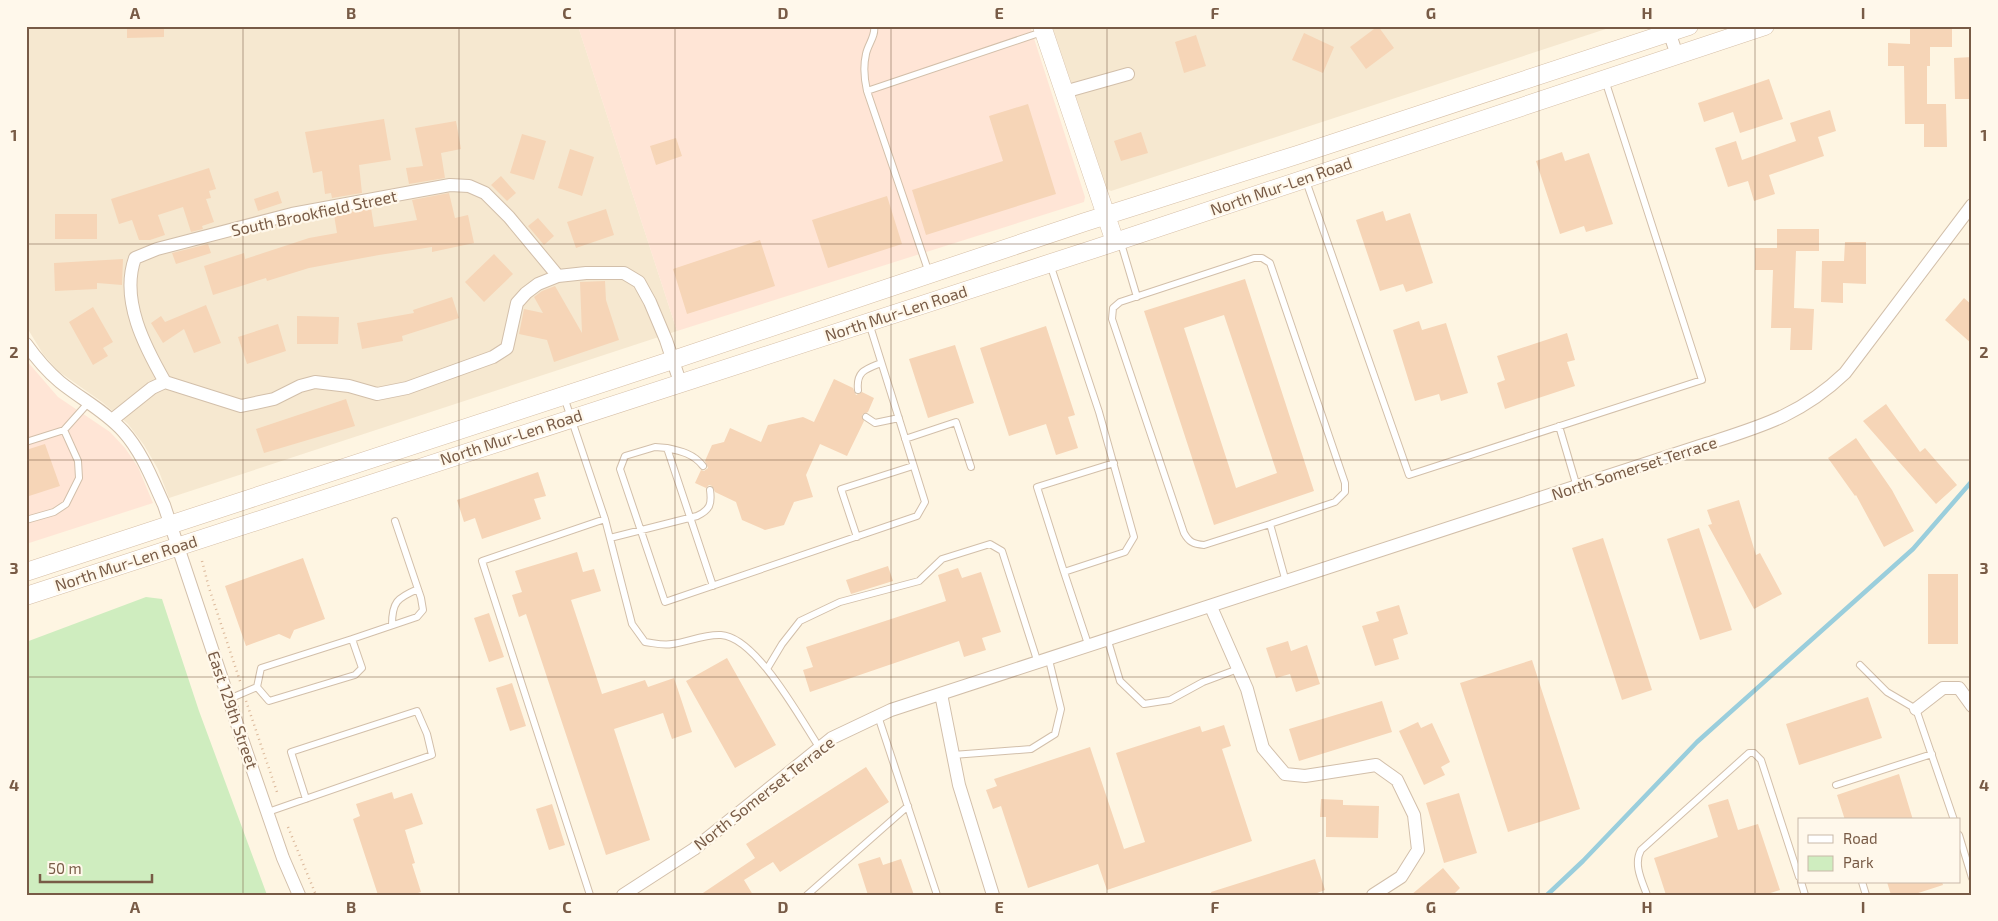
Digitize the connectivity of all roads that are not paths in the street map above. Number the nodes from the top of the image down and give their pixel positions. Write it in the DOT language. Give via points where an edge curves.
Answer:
graph roads {
  1 [pos="874,26"];
  2 [pos="1689,26"];
  3 [pos="1765,26"];
  4 [pos="1043,29"];
  5 [pos="1668,29"];
  6 [pos="1677,55"];
  7 [pos="1128,74"];
  8 [pos="1604,79"];
  9 [pos="867,91"];
  10 [pos="1064,92"];
  11 [pos="1305,177"];
  12 [pos="1972,205"];
  13 [pos="1106,215"];
  14 [pos="1117,241"];
  15 [pos="1049,263"];
  16 [pos="929,274"];
  17 [pos="558,276"];
  18 [pos="1137,297"];
  19 [pos="869,322"];
  20 [pos="26,344"];
  21 [pos="673,360"];
  22 [pos="881,363"];
  23 [pos="165,382"];
  24 [pos="680,382"];
  25 [pos="858,390"];
  26 [pos="564,396"];
  27 [pos="89,402"];
  28 [pos="572,417"];
  29 [pos="866,417"];
  30 [pos="899,418"];
  31 [pos="112,420"];
  32 [pos="1559,426"];
  33 [pos="64,430"];
  34 [pos="905,439"];
  35 [pos="27,440"];
  36 [pos="667,448"];
  37 [pos="1114,463"];
  38 [pos="702,466"];
  39 [pos="913,466"];
  40 [pos="971,467"];
  41 [pos="1577,487"];
  42 [pos="710,490"];
  43 [pos="690,518"];
  44 [pos="605,519"];
  45 [pos="26,520"];
  46 [pos="395,521"];
  47 [pos="1270,524"];
  48 [pos="170,525"];
  49 [pos="641,530"];
  50 [pos="857,537"];
  51 [pos="610,538"];
  52 [pos="178,546"];
  53 [pos="26,572"];
  54 [pos="1064,572"];
  55 [pos="1286,582"];
  56 [pos="713,586"];
  57 [pos="418,589"];
  58 [pos="26,596"];
  59 [pos="1211,606"];
  60 [pos="392,626"];
  61 [pos="352,639"];
  62 [pos="1108,641"];
  63 [pos="1089,647"];
  64 [pos="1044,661"];
  65 [pos="1860,665"];
  66 [pos="767,669"];
  67 [pos="1238,669"];
  68 [pos="257,687"];
  69 [pos="941,694"];
  70 [pos="228,699"];
  71 [pos="1972,706"];
  72 [pos="1916,709"];
  73 [pos="878,716"];
  74 [pos="819,747"];
  75 [pos="1932,754"];
  76 [pos="953,755"];
  77 [pos="1836,785"];
  78 [pos="306,799"];
  79 [pos="908,806"];
  80 [pos="268,812"];
  81 [pos="1953,818"];
  82 [pos="1960,838"];
  83 [pos="1798,874"];
  84 [pos="1972,878"];
  85 [pos="299,895"];
  86 [pos="590,895"];
  87 [pos="623,895"];
  88 [pos="807,895"];
  89 [pos="937,895"];
  90 [pos="993,895"];
  91 [pos="1373,895"];
  92 [pos="1647,895"];
  1 -- 9 [label="lane" via="863,74"];
  2 -- 5 [label="main road, North Mur-Len Road"];
  3 -- 6 [label="main road, North Mur-Len Road"];
  4 -- 9 [label="lane"];
  4 -- 10 [label="main road"];
  5 -- 6 [label="street"];
  5 -- 13 [label="main road, North Mur-Len Road" via="1306,152"];
  6 -- 8 [label="main road, North Mur-Len Road"];
  7 -- 10 [label="street"];
  8 -- 11 [label="main road, North Mur-Len Road"];
  8 -- 32 [label="lane" via="1702,380"];
  9 -- 16 [label="lane"];
  10 -- 13 [label="main road"];
  11 -- 14 [label="main road, North Mur-Len Road"];
  11 -- 32 [label="lane" via="1409,475"];
  12 -- 41 [label="street, North Somerset Terrace" via="1865,349 1845,373 1812,401 1775,421"];
  13 -- 14 [label="main road"];
  13 -- 16 [label="main road, North Mur-Len Road"];
  14 -- 15 [label="main road, North Mur-Len Road"];
  14 -- 18 [label="lane"];
  15 -- 19 [label="main road, North Mur-Len Road"];
  15 -- 37 [label="lane"];
  16 -- 21 [label="main road, North Mur-Len Road"];
  17 -- 21 [label="street" via="624,273 639,282"];
  17 -- 23 [label="street" via="538,284 518,302 507,348 493,357 407,388 377,394 349,386 315,382 274,399 241,406"];
  17 -- 23 [label="street, South Brookfield Street" via="509,217 485,193 469,186 450,185 292,214 157,249 135,258 131,269 132,290 137,325 145,347"];
  18 -- 47 [label="lane" via="1120,302 1113,308 1112,319 1184,533 1189,541 1204,545"];
  18 -- 47 [label="lane" via="1254,258 1270,263 1345,483 1345,492 1335,502"];
  19 -- 22 [label="lane"];
  19 -- 24 [label="main road, North Mur-Len Road"];
  20 -- 27 [label="street, East 129th Street" via="53,376"];
  21 -- 24 [label="street"];
  21 -- 26 [label="main road, North Mur-Len Road"];
  22 -- 25 [label="lane" via="862,373 858,378"];
  22 -- 30 [label="lane"];
  23 -- 31 [label="street" via="152,388"];
  24 -- 28 [label="main road, North Mur-Len Road"];
  26 -- 28 [label="lane"];
  26 -- 48 [label="main road, North Mur-Len Road"];
  27 -- 31 [label="street, East 129th Street"];
  27 -- 33 [label="lane"];
  28 -- 44 [label="lane"];
  28 -- 52 [label="main road, North Mur-Len Road"];
  29 -- 30 [label="lane" via="875,423"];
  30 -- 34 [label="lane"];
  31 -- 48 [label="street, East 129th Street" via="138,451"];
  32 -- 41 [label="lane"];
  33 -- 35 [label="lane"];
  33 -- 45 [label="lane" via="78,461 79,478 66,504 54,512"];
  34 -- 39 [label="lane"];
  34 -- 40 [label="lane" via="956,422"];
  36 -- 38 [label="lane" via="696,458"];
  36 -- 43 [label="lane"];
  36 -- 49 [label="lane" via="656,446 625,456 620,469"];
  37 -- 54 [label="lane" via="1134,537 1125,552"];
  37 -- 54 [label="lane" via="1037,487"];
  39 -- 50 [label="lane" via="925,502 918,516"];
  39 -- 50 [label="lane" via="841,489"];
  41 -- 55 [label="street, North Somerset Terrace"];
  42 -- 43 [label="lane" via="712,502 709,508"];
  43 -- 49 [label="lane"];
  43 -- 56 [label="lane"];
  44 -- 51 [label="lane"];
  44 -- 86 [label="lane" via="482,561"];
  46 -- 57 [label="lane"];
  47 -- 55 [label="lane"];
  48 -- 52 [label="street, East 129th Street"];
  48 -- 53 [label="main road, North Mur-Len Road"];
  49 -- 51 [label="lane"];
  49 -- 56 [label="lane" via="665,602"];
  50 -- 56 [label="lane"];
  51 -- 66 [label="lane" via="632,624 645,642 670,645 722,634 744,644"];
  52 -- 58 [label="main road, North Mur-Len Road"];
  52 -- 70 [label="street, East 129th Street"];
  54 -- 63 [label="lane"];
  55 -- 59 [label="street, North Somerset Terrace"];
  57 -- 60 [label="lane" via="403,595 393,605"];
  57 -- 60 [label="lane" via="423,610 417,617"];
  59 -- 62 [label="street, North Somerset Terrace"];
  59 -- 67 [label="street"];
  60 -- 61 [label="lane"];
  61 -- 68 [label="lane" via="261,668"];
  61 -- 68 [label="lane" via="362,668 355,675 269,701"];
  62 -- 63 [label="street, North Somerset Terrace"];
  62 -- 67 [label="lane" via="1120,681 1144,704 1170,700 1203,682"];
  63 -- 64 [label="street, North Somerset Terrace"];
  64 -- 66 [label="lane" via="1002,550 990,544 942,559 919,580 840,602 800,621"];
  64 -- 69 [label="street, North Somerset Terrace"];
  64 -- 76 [label="lane" via="1061,709 1055,734 1031,749"];
  65 -- 72 [label="lane" via="1887,692"];
  66 -- 74 [label="lane"];
  67 -- 91 [label="street" via="1247,689 1263,748 1285,774 1305,776 1376,765 1397,780 1414,815 1418,850 1401,877"];
  68 -- 70 [label="lane"];
  69 -- 73 [label="street, North Somerset Terrace"];
  69 -- 76 [label="street"];
  70 -- 80 [label="street, East 129th Street"];
  71 -- 72 [label="street" via="1959,688 1943,688"];
  72 -- 75 [label="lane"];
  73 -- 74 [label="street, North Somerset Terrace"];
  73 -- 79 [label="lane"];
  74 -- 87 [label="street, North Somerset Terrace" via="694,849"];
  75 -- 77 [label="lane"];
  75 -- 81 [label="lane"];
  76 -- 90 [label="street"];
  78 -- 78 [label="lane" via="432,755 428,734 417,711 291,752"];
  78 -- 80 [label="lane"];
  79 -- 88 [label="lane"];
  79 -- 89 [label="lane"];
  80 -- 85 [label="street, East 129th Street"];
  82 -- 84 [label="lane"];
  83 -- 92 [label="lane" via="1761,760 1754,753 1749,753 1641,850 1638,866"];
}
